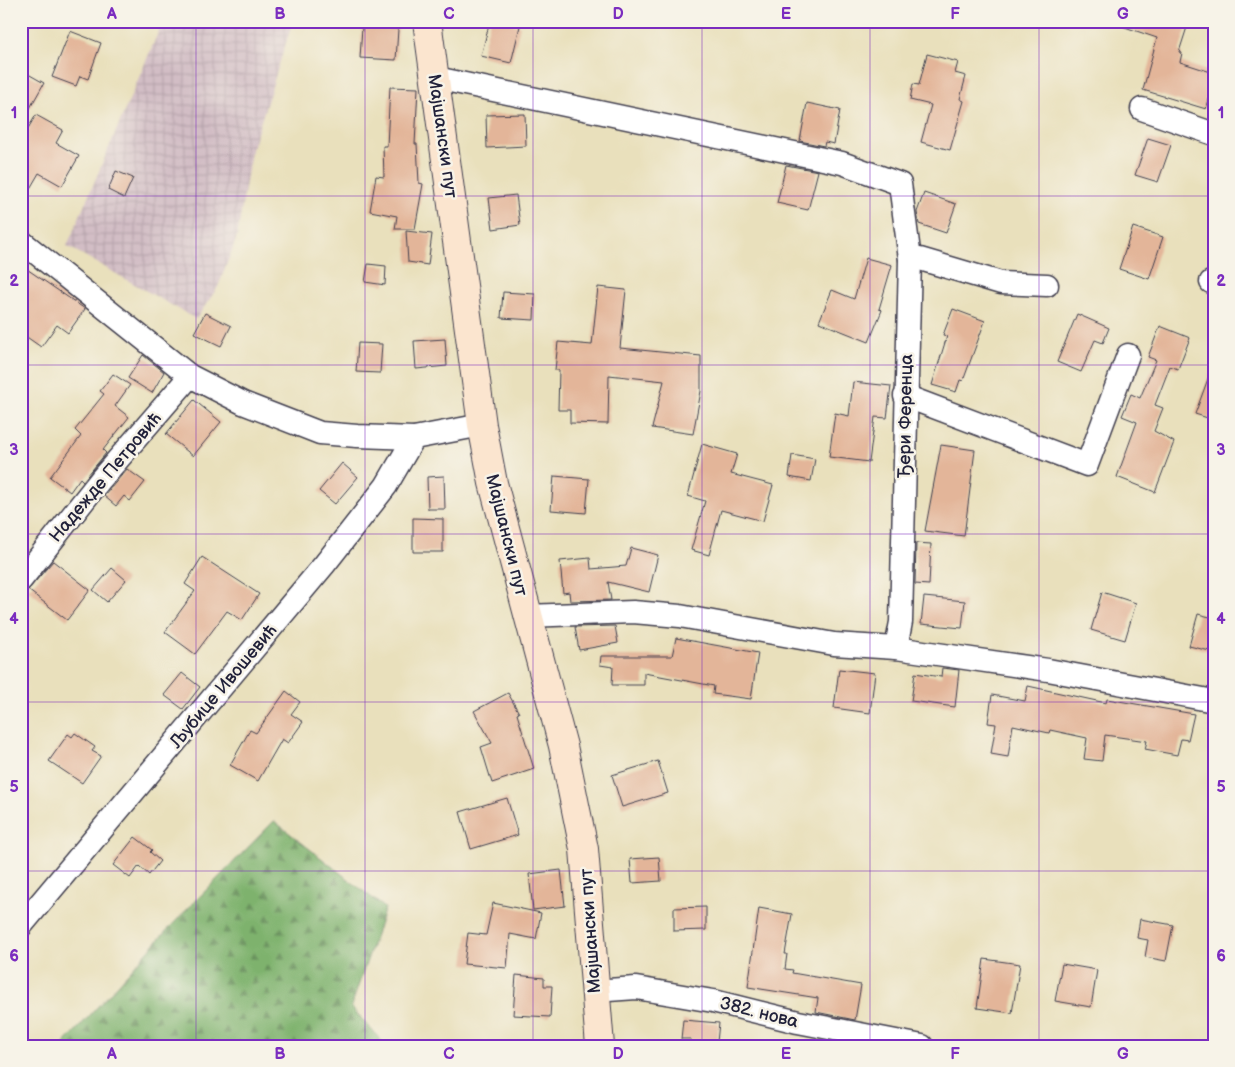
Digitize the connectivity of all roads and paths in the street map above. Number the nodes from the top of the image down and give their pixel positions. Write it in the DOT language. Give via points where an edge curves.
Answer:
graph roads {
  1 [pos="427,21"];
  2 [pos="436,78"];
  3 [pos="1142,109"];
  4 [pos="1214,134"];
  5 [pos="21,242"];
  6 [pos="910,259"];
  7 [pos="1047,285"];
  8 [pos="1128,355"];
  9 [pos="190,376"];
  10 [pos="905,396"];
  11 [pos="482,425"];
  12 [pos="414,438"];
  13 [pos="21,580"];
  14 [pos="527,616"];
  15 [pos="896,648"];
  16 [pos="1214,701"];
  17 [pos="21,926"];
  18 [pos="594,990"];
  19 [pos="600,1046"];
  20 [pos="922,1046"];
  1 -- 2 [label="street, Мајшански пут"];
  2 -- 6 [label="street, Ђери Ференца" via="842,164 900,184"];
  2 -- 11 [label="street, Мајшански пут"];
  3 -- 4 [label="street"];
  5 -- 9 [label="street"];
  6 -- 7 [label="street" via="920,259 1001,283"];
  6 -- 10 [label="street, Ђери Ференца"];
  8 -- 10 [label="street" via="1087,465"];
  9 -- 12 [label="street" via="244,403 320,432"];
  9 -- 13 [label="street, Надежде Петровић" via="101,479"];
  10 -- 15 [label="street, Ђери Ференца" via="901,622"];
  11 -- 12 [label="street"];
  11 -- 14 [label="street, Мајшански пут" via="492,483"];
  12 -- 17 [label="street, Љубице Ивошевић" via="386,486 324,565"];
  14 -- 15 [label="street" via="633,612 680,616 834,644"];
  14 -- 18 [label="street, Мајшански пут" via="563,746 584,848"];
  15 -- 16 [label="street" via="1048,670"];
  18 -- 19 [label="street, Мајшански пут"];
  18 -- 20 [label="street, 382. нова" via="636,988"];
}
